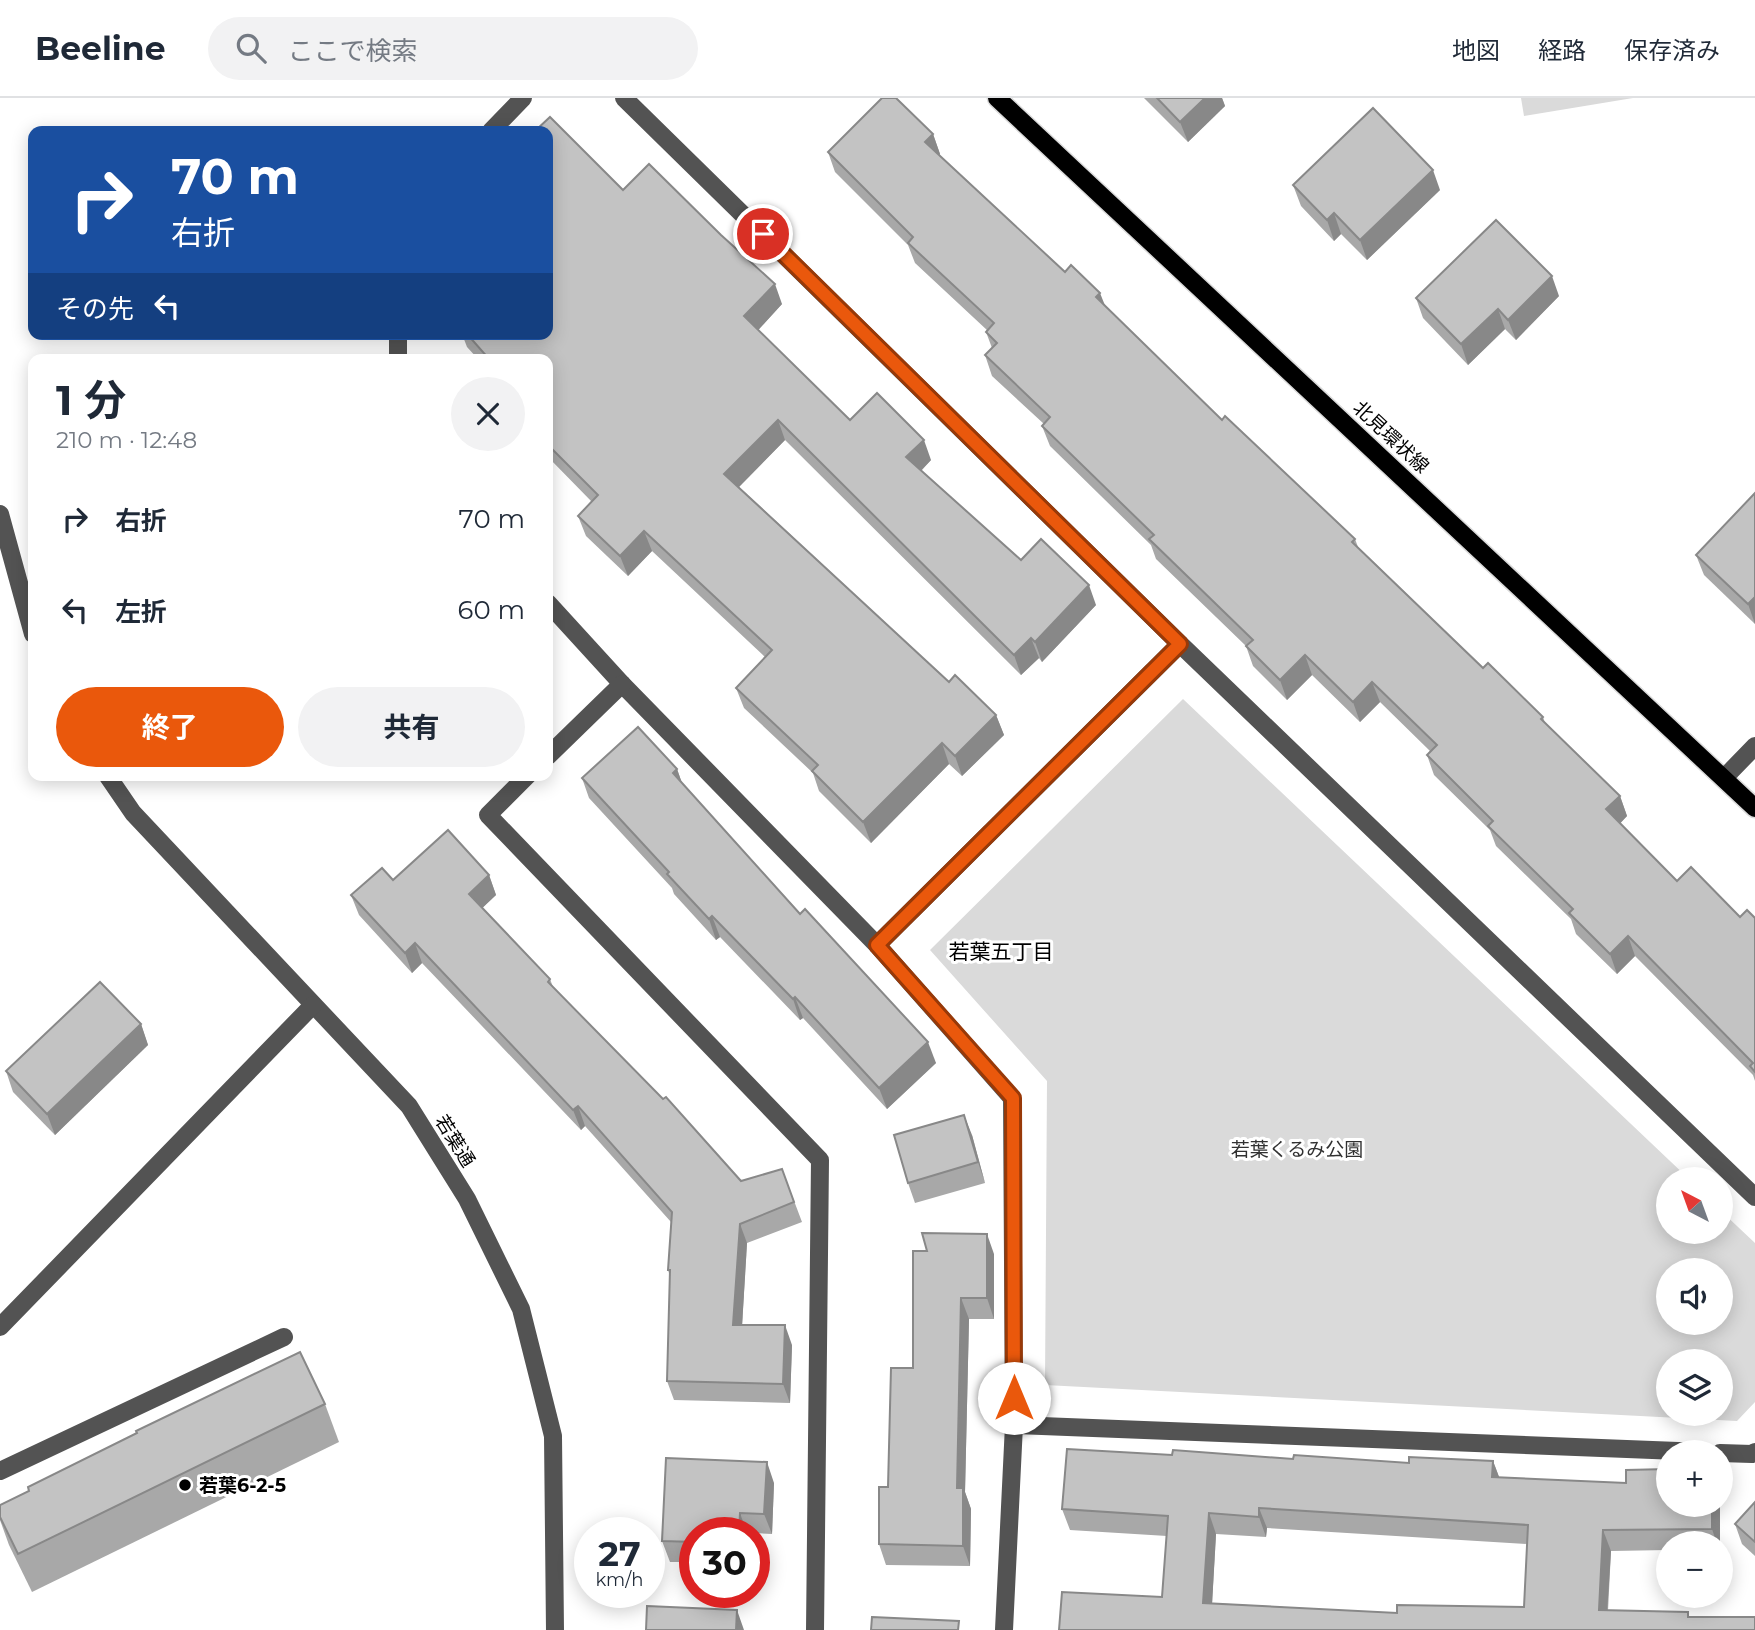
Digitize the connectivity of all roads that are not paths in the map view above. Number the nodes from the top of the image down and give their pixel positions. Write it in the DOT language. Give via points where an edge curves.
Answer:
graph roads {
  1 [pos="523,98"];
  2 [pos="624,98"];
  3 [pos="998,98"];
  4 [pos="496,126"];
  5 [pos="0,514"];
  6 [pos="553,608"];
  7 [pos="28,616"];
  8 [pos="1180,644"];
  9 [pos="622,684"];
  10 [pos="1755,746"];
  11 [pos="553,751"];
  12 [pos="1724,778"];
  13 [pos="111,781"];
  14 [pos="522,781"];
  15 [pos="1755,807"];
  16 [pos="877,945"];
  17 [pos="313,1005"];
  18 [pos="1755,1197"];
  19 [pos="0,1326"];
  20 [pos="284,1337"];
  21 [pos="1014,1425"];
  22 [pos="1656,1450"];
  23 [pos="1755,1452"];
  24 [pos="1733,1453"];
  25 [pos="0,1471"];
  26 [pos="555,1630"];
  27 [pos="815,1630"];
  28 [pos="1004,1630"];
  1 -- 4 [label="street"];
  2 -- 8 [label="street"];
  3 -- 12 [label="main road, 北見環状線"];
  5 -- 7 [label="street"];
  6 -- 9 [label="street"];
  8 -- 16 [label="street"];
  8 -- 18 [label="street"];
  9 -- 11 [label="street"];
  9 -- 16 [label="street"];
  10 -- 12 [label="street"];
  12 -- 15 [label="main road, 北見環状線"];
  13 -- 17 [label="street, 若葉通" via="133,813"];
  14 -- 27 [label="street" via="488,815 820,1160"];
  16 -- 21 [label="street" via="1013,1098"];
  17 -- 19 [label="street"];
  17 -- 26 [label="street, 若葉通" via="409,1106 467,1199 521,1308 553,1436"];
  20 -- 25 [label="street"];
  21 -- 22 [label="street"];
  21 -- 28 [label="street"];
  23 -- 24 [label="street"];
}
